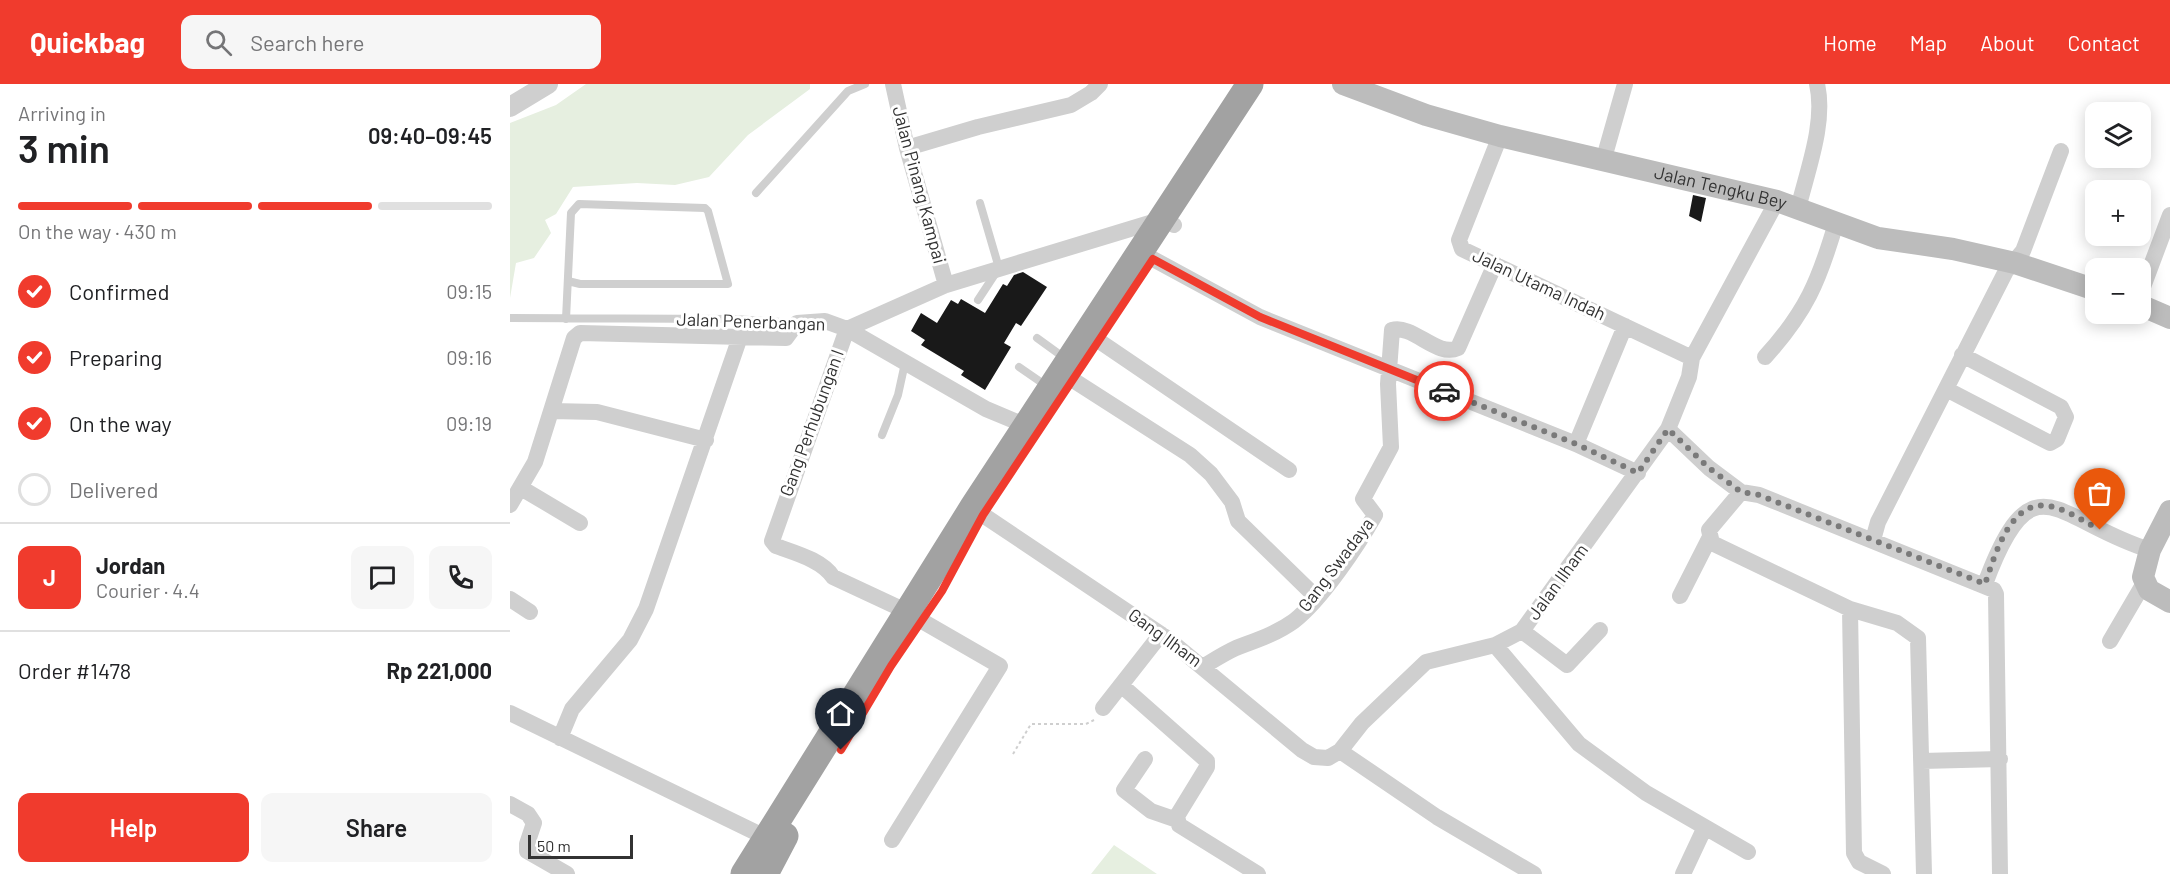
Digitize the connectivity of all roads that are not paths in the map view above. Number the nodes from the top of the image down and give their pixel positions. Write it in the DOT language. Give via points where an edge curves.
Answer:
graph roads {
  1 [pos="548,84"];
  2 [pos="865,84"];
  3 [pos="894,84"];
  4 [pos="1100,84"];
  5 [pos="1250,84"];
  6 [pos="1270,84"];
  7 [pos="1343,84"];
  8 [pos="1625,84"];
  9 [pos="1817,84"];
  10 [pos="510,107"];
  11 [pos="1500,136"];
  12 [pos="907,148"];
  13 [pos="2061,151"];
  14 [pos="1604,158"];
  15 [pos="756,193"];
  16 [pos="1777,201"];
  17 [pos="980,203"];
  18 [pos="1798,209"];
  19 [pos="2170,214"];
  20 [pos="1168,222"];
  21 [pos="1836,223"];
  22 [pos="1153,259"];
  23 [pos="2015,263"];
  24 [pos="1495,264"];
  25 [pos="2151,265"];
  26 [pos="999,268"];
  27 [pos="568,281"];
  28 [pos="946,285"];
  29 [pos="2085,286"];
  30 [pos="978,300"];
  31 [pos="2151,310"];
  32 [pos="510,318"];
  33 [pos="2170,318"];
  34 [pos="566,319"];
  35 [pos="797,323"];
  36 [pos="1625,326"];
  37 [pos="847,329"];
  38 [pos="740,337"];
  39 [pos="1037,338"];
  40 [pos="1099,341"];
  41 [pos="1962,356"];
  42 [pos="1765,357"];
  43 [pos="1692,358"];
  44 [pos="905,363"];
  45 [pos="1019,367"];
  46 [pos="1389,368"];
  47 [pos="1064,376"];
  48 [pos="1946,389"];
  49 [pos="552,411"];
  50 [pos="1033,428"];
  51 [pos="1668,429"];
  52 [pos="882,435"];
  53 [pos="706,440"];
  54 [pos="1576,444"];
  55 [pos="1289,470"];
  56 [pos="1638,473"];
  57 [pos="521,488"];
  58 [pos="1741,492"];
  59 [pos="510,506"];
  60 [pos="2170,511"];
  61 [pos="983,515"];
  62 [pos="580,523"];
  63 [pos="1709,539"];
  64 [pos="1873,540"];
  65 [pos="2150,550"];
  66 [pos="2144,583"];
  67 [pos="1985,584"];
  68 [pos="1680,596"];
  69 [pos="1316,597"];
  70 [pos="510,599"];
  71 [pos="2170,602"];
  72 [pos="1850,609"];
  73 [pos="530,612"];
  74 [pos="915,616"];
  75 [pos="1600,630"];
  76 [pos="1522,631"];
  77 [pos="1161,633"];
  78 [pos="2110,641"];
  79 [pos="1495,645"];
  80 [pos="1204,666"];
  81 [pos="1121,685"];
  82 [pos="1103,708"];
  83 [pos="510,713"];
  84 [pos="560,738"];
  85 [pos="1340,751"];
  86 [pos="1146,759"];
  87 [pos="2000,759"];
  88 [pos="1922,761"];
  89 [pos="510,804"];
  90 [pos="1177,820"];
  91 [pos="1705,827"];
  92 [pos="765,837"];
  93 [pos="892,840"];
  94 [pos="1748,852"];
  95 [pos="567,874"];
  96 [pos="744,874"];
  97 [pos="765,874"];
  98 [pos="1258,874"];
  99 [pos="1534,874"];
  100 [pos="1683,874"];
  101 [pos="1883,874"];
  102 [pos="1924,874"];
  103 [pos="2000,874"];
  1 -- 10 [label="street"];
  2 -- 15 [label="lane" via="848,91"];
  3 -- 12 [label="street, Jalan Pinang Kampai"];
  4 -- 12 [label="street" via="1071,105"];
  5 -- 20 [label="highway" via="1215,134"];
  6 -- 20 [label="highway"];
  7 -- 11 [label="main road, Jalan Tengku Bey" via="1426,115"];
  8 -- 14 [label="street"];
  9 -- 18 [label="street" via="1817,125"];
  11 -- 14 [label="main road, Jalan Tengku Bey"];
  11 -- 24 [label="street, Jalan Utama Indah" via="1459,240 1462,249"];
  12 -- 28 [label="street, Jalan Pinang Kampai"];
  13 -- 23 [label="street"];
  14 -- 16 [label="main road, Jalan Tengku Bey"];
  16 -- 18 [label="main road, Jalan Tengku Bey"];
  16 -- 43 [label="street, Jalan Ilham"];
  17 -- 26 [label="lane"];
  18 -- 21 [label="main road, Jalan Tengku Bey"];
  19 -- 25 [label="street"];
  20 -- 22 [label="highway"];
  20 -- 26 [label="street"];
  20 -- 47 [label="highway"];
  21 -- 23 [label="main road, Jalan Tengku Bey" via="1878,238"];
  21 -- 42 [label="street" via="1812,295 1792,327"];
  22 -- 40 [label="highway"];
  22 -- 46 [label="street" via="1260,317"];
  23 -- 29 [label="main road, Jalan Tengku Bey"];
  23 -- 41 [label="street" via="2006,271"];
  24 -- 36 [label="street, Jalan Utama Indah"];
  24 -- 46 [label="street, Gang Swadaya" via="1458,348 1444,349 1393,329"];
  26 -- 28 [label="street"];
  26 -- 30 [label="lane"];
  27 -- 27 [label="lane" via="580,284 728,284 708,211 701,206 576,205 571,213"];
  27 -- 34 [label="lane"];
  28 -- 37 [label="street"];
  31 -- 33 [label="main road"];
  32 -- 34 [label="lane, Jalan Penerbangan"];
  34 -- 35 [label="lane, Jalan Penerbangan"];
  35 -- 37 [label="street, Jalan Penerbangan" via="825,321"];
  35 -- 38 [label="street" via="786,338"];
  36 -- 43 [label="street, Jalan Utama Indah"];
  36 -- 54 [label="street"];
  37 -- 44 [label="street, Jalan Penerbangan"];
  37 -- 74 [label="street, Gang Perhubungan I" via="778,516 773,544"];
  38 -- 49 [label="street" via="577,334"];
  38 -- 53 [label="street"];
  39 -- 47 [label="lane"];
  40 -- 47 [label="highway"];
  40 -- 55 [label="street"];
  41 -- 48 [label="street"];
  41 -- 48 [label="street" via="2061,407 2066,417 2057,439 2050,443"];
  43 -- 51 [label="street, Jalan Ilham" via="1689,377"];
  44 -- 50 [label="street, Jalan Penerbangan" via="986,409"];
  44 -- 52 [label="lane" via="898,395"];
  45 -- 47 [label="lane"];
  46 -- 54 [label="street"];
  46 -- 69 [label="street, Gang Swadaya" via="1391,447 1363,499 1375,515"];
  47 -- 50 [label="highway"];
  47 -- 69 [label="street" via="1190,455 1232,502 1238,521"];
  48 -- 64 [label="street" via="1878,522"];
  49 -- 53 [label="street" via="597,412"];
  49 -- 57 [label="street" via="535,462"];
  50 -- 61 [label="highway"];
  50 -- 74 [label="highway"];
  51 -- 56 [label="street, Jalan Ilham"];
  51 -- 58 [label="street"];
  53 -- 84 [label="street" via="646,609 630,640 572,709"];
  54 -- 56 [label="street"];
  56 -- 76 [label="street, Jalan Ilham"];
  57 -- 59 [label="street"];
  57 -- 62 [label="street"];
  58 -- 63 [label="street" via="1709,530"];
  58 -- 64 [label="street" via="1759,495"];
  60 -- 65 [label="main road"];
  61 -- 74 [label="highway"];
  61 -- 77 [label="street, Gang Ilham"];
  63 -- 68 [label="street"];
  63 -- 72 [label="street"];
  64 -- 67 [label="street"];
  65 -- 66 [label="main road"];
  65 -- 67 [label="street" via="2121,541 2055,507 2040,505 2020,514 2010,526"];
  66 -- 71 [label="main road"];
  66 -- 78 [label="street"];
  67 -- 87 [label="street" via="1996,594"];
  69 -- 80 [label="street, Gang Swadaya" via="1295,620"];
  70 -- 73 [label="street"];
  72 -- 88 [label="street" via="1897,623 1918,638"];
  72 -- 101 [label="street" via="1854,853 1859,862"];
  74 -- 92 [label="highway"];
  74 -- 93 [label="street" via="1000,666"];
  74 -- 97 [label="highway" via="780,842"];
  75 -- 76 [label="street" via="1567,665"];
  76 -- 79 [label="street, Jalan Ilham"];
  77 -- 80 [label="street, Gang Ilham"];
  77 -- 81 [label="street"];
  79 -- 85 [label="street, Jalan Ilham" via="1426,662 1362,723"];
  79 -- 91 [label="street" via="1579,744 1646,793"];
  80 -- 85 [label="street, Gang Ilham" via="1302,750 1321,759"];
  81 -- 82 [label="street"];
  81 -- 90 [label="street" via="1207,761 1208,767"];
  83 -- 84 [label="street"];
  84 -- 92 [label="street"];
  85 -- 99 [label="street" via="1437,817"];
  86 -- 90 [label="street" via="1124,790 1151,811"];
  87 -- 88 [label="street"];
  87 -- 103 [label="street"];
  88 -- 102 [label="street"];
  89 -- 95 [label="street" via="528,814 534,823 527,851"];
  90 -- 98 [label="street" via="1179,825"];
  91 -- 94 [label="street"];
  91 -- 100 [label="street"];
  92 -- 96 [label="highway"];
}
